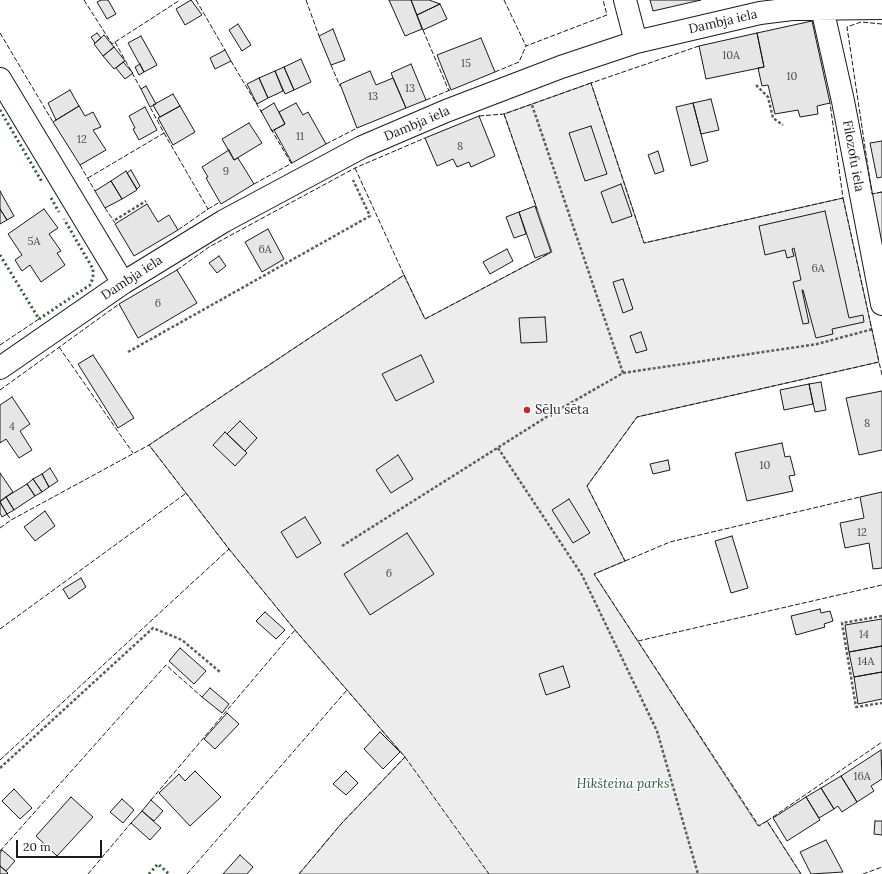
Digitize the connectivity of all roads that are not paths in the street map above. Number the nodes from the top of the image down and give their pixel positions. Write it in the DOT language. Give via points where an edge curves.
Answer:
graph roads {
  1 [pos="625,0"];
  2 [pos="822,8"];
  3 [pos="882,8"];
  4 [pos="636,42"];
  5 [pos="0,79"];
  6 [pos="123,283"];
  7 [pos="882,304"];
  8 [pos="0,368"];
  1 -- 4 [label="street"];
  2 -- 3 [label="street, Dambja iela"];
  2 -- 4 [label="street, Dambja iela" via="760,13"];
  2 -- 7 [label="street, Filozofu iela" via="842,94"];
  4 -- 6 [label="street, Dambja iela" via="446,110 341,158 224,221"];
  5 -- 6 [label="street"];
  6 -- 8 [label="street, Dambja iela"];
}
